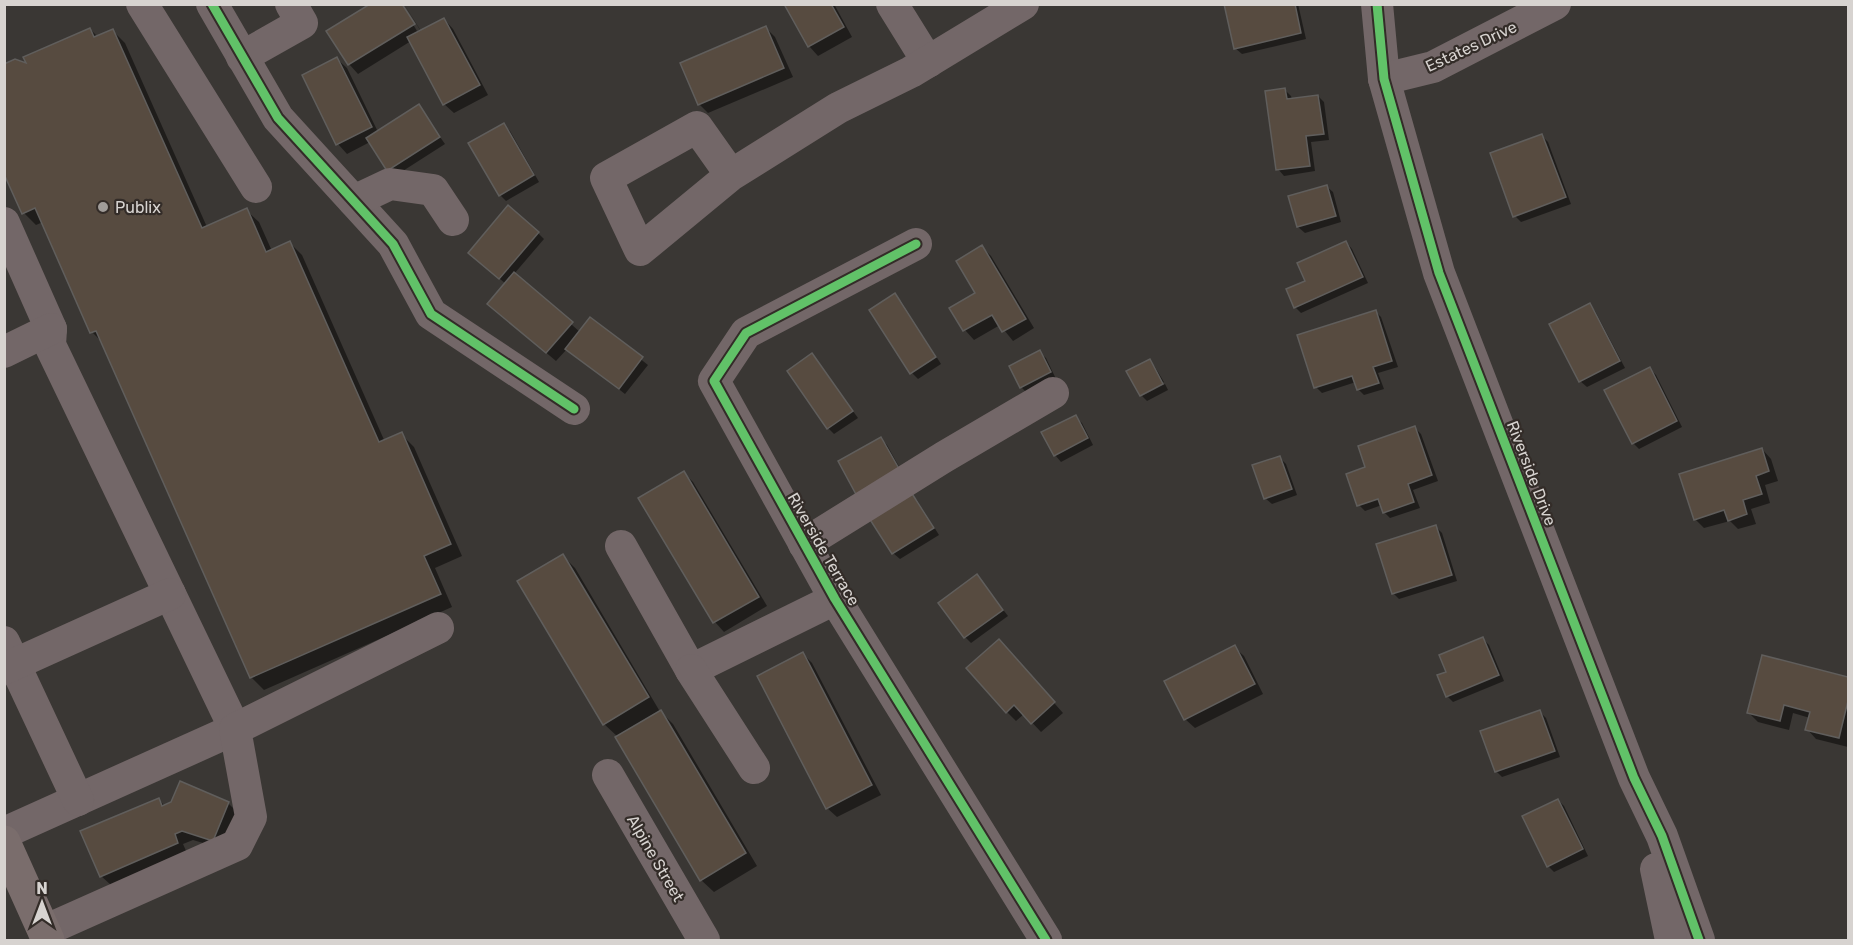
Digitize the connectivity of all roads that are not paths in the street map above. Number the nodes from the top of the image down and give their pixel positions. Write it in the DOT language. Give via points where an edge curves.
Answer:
graph roads {
  1 [pos="141,4"];
  2 [pos="212,4"];
  3 [pos="291,4"];
  4 [pos="892,4"];
  5 [pos="1023,4"];
  6 [pos="1377,4"];
  7 [pos="1556,4"];
  8 [pos="242,57"];
  9 [pos="928,62"];
  10 [pos="1384,79"];
  11 [pos="731,175"];
  12 [pos="256,188"];
  13 [pos="354,201"];
  14 [pos="453,220"];
  15 [pos="4,223"];
  16 [pos="916,244"];
  17 [pos="51,329"];
  18 [pos="4,352"];
  19 [pos="1053,393"];
  20 [pos="574,409"];
  21 [pos="804,544"];
  22 [pos="621,546"];
  23 [pos="171,594"];
  24 [pos="834,599"];
  25 [pos="438,628"];
  26 [pos="8,658"];
  27 [pos="691,670"];
  28 [pos="235,729"];
  29 [pos="754,768"];
  30 [pos="608,775"];
  31 [pos="78,800"];
  32 [pos="6,846"];
  33 [pos="46,936"];
  34 [pos="1678,939"];
  35 [pos="704,940"];
  36 [pos="1046,940"];
  1 -- 12 [label="street"];
  2 -- 8 [label="street"];
  3 -- 8 [label="street" via="302,23"];
  4 -- 9 [label="street"];
  5 -- 9 [label="street"];
  6 -- 10 [label="street, Riverside Drive"];
  7 -- 10 [label="street, Estates Drive" via="1433,67"];
  8 -- 13 [label="street" via="278,118"];
  9 -- 11 [label="street" via="838,108"];
  10 -- 34 [label="street, Riverside Drive" via="1439,273 1634,777"];
  13 -- 14 [label="street" via="390,184 433,190"];
  13 -- 20 [label="street" via="393,244 431,315"];
  15 -- 17 [label="street"];
  16 -- 21 [label="street, Riverside Terrace" via="746,333 714,381"];
  17 -- 18 [label="street"];
  17 -- 23 [label="street" via="50,345"];
  19 -- 21 [label="street"];
  21 -- 24 [label="street, Riverside Terrace"];
  22 -- 27 [label="street"];
  23 -- 26 [label="street"];
  23 -- 28 [label="street"];
  24 -- 27 [label="street"];
  24 -- 36 [label="street, Riverside Terrace"];
  25 -- 28 [label="street"];
  26 -- 31 [label="street"];
  27 -- 29 [label="street"];
  28 -- 31 [label="street"];
  28 -- 33 [label="street" via="251,817 237,845"];
  30 -- 35 [label="street, Alpine Street"];
  31 -- 32 [label="street"];
  32 -- 33 [label="highway"];
}
